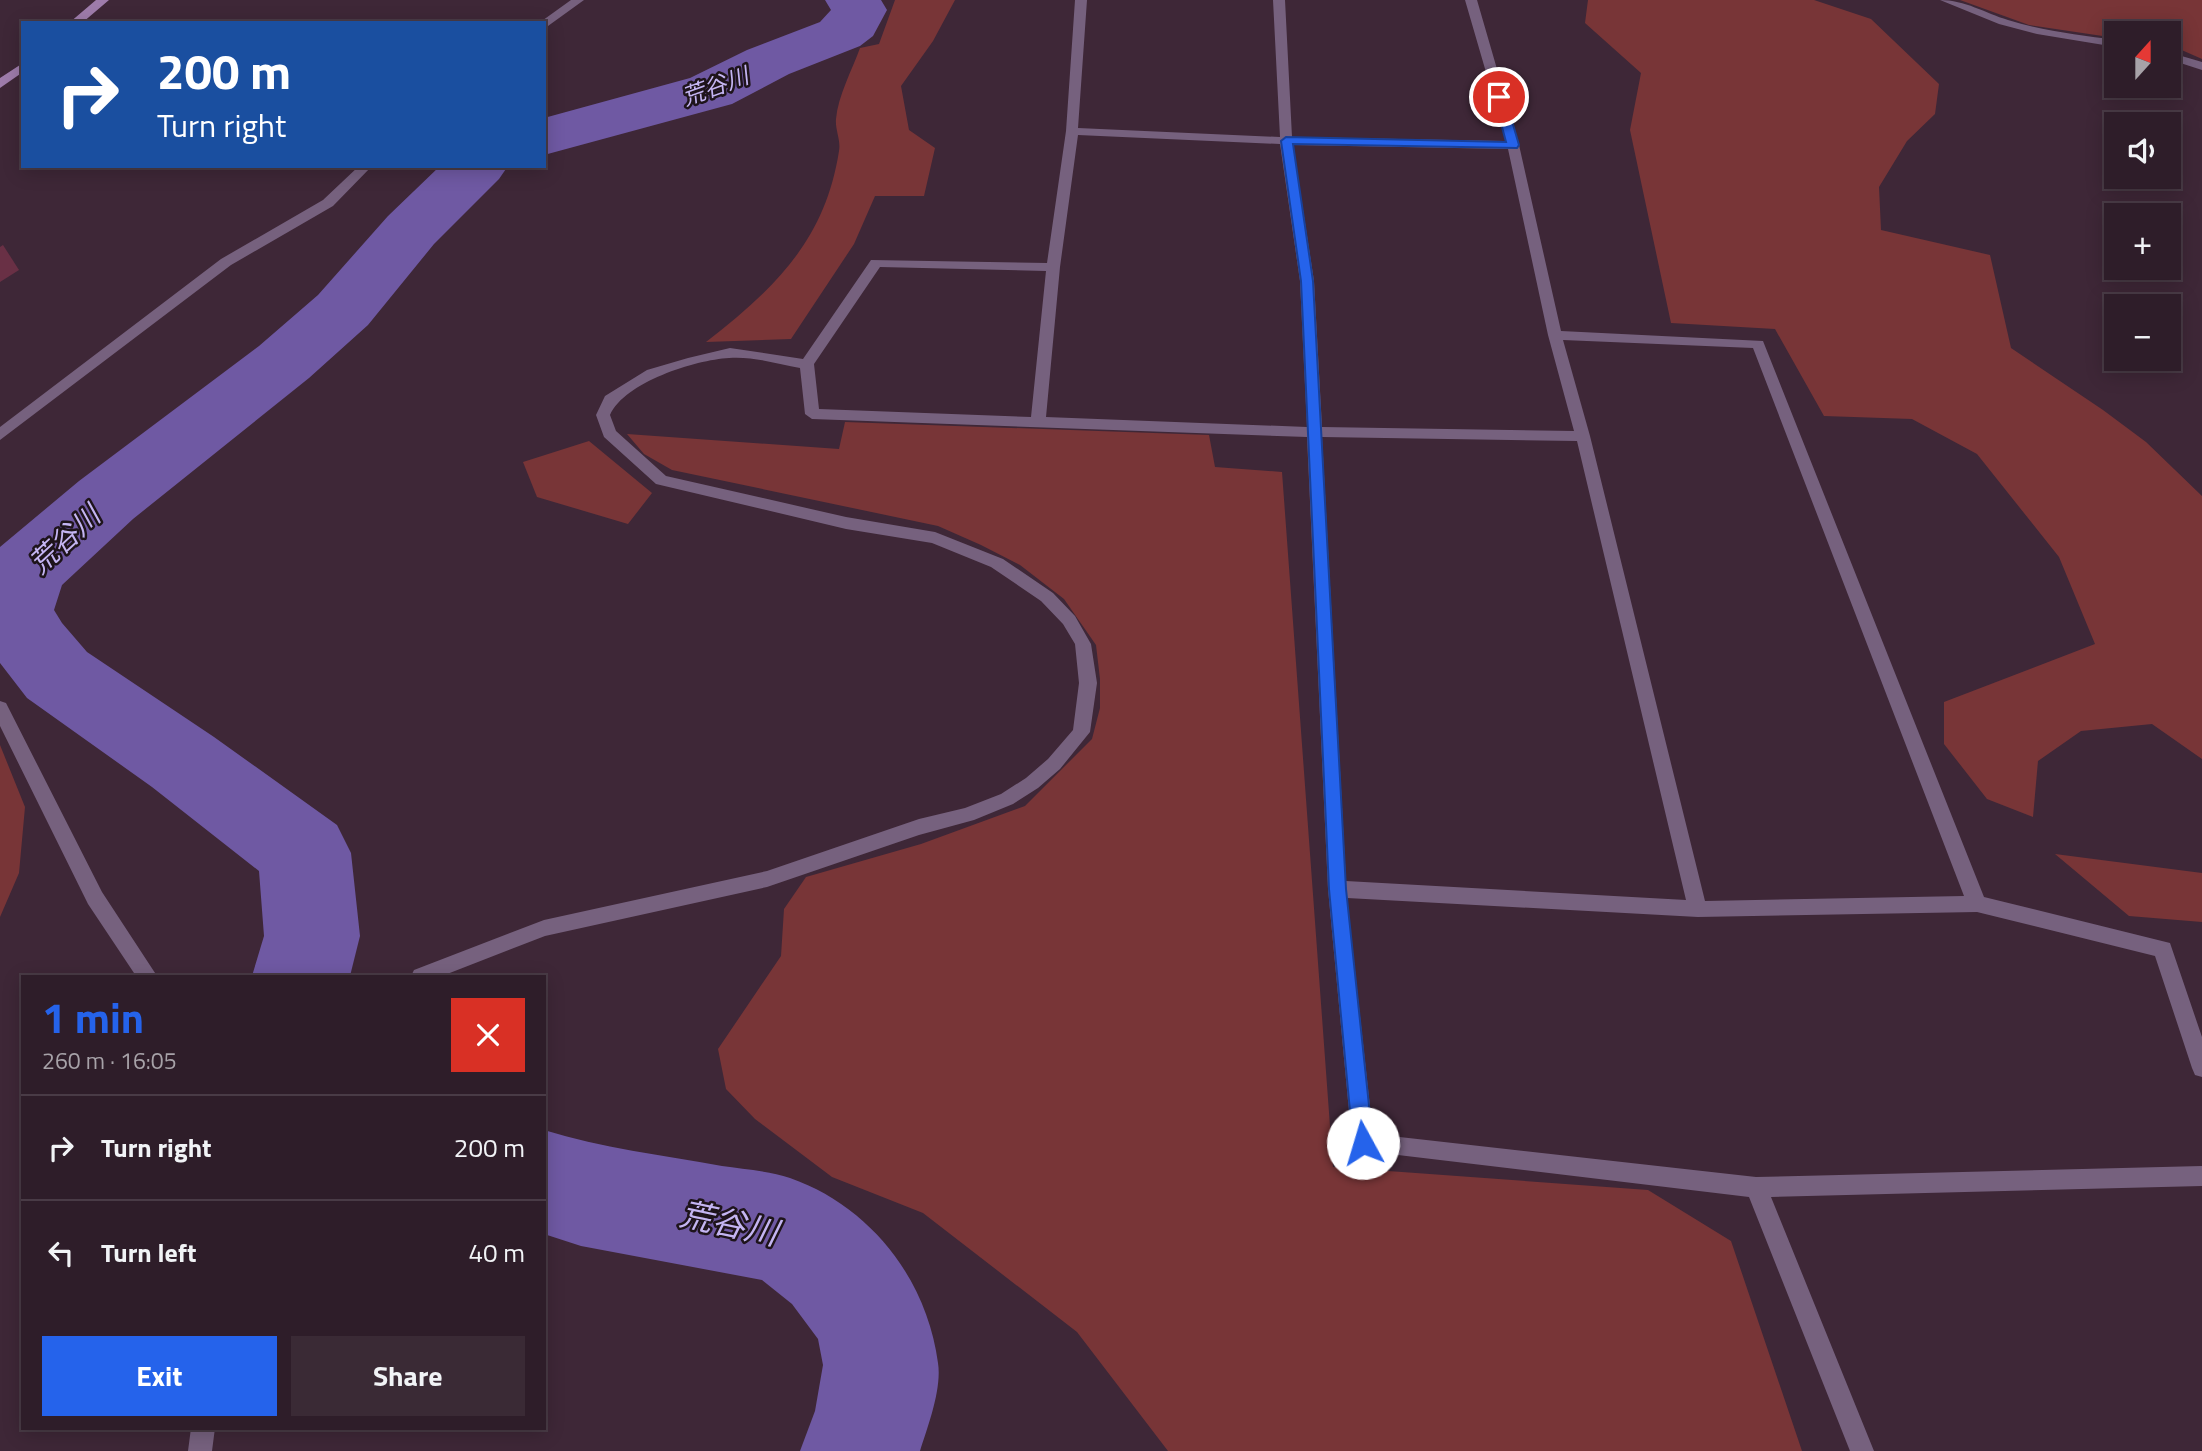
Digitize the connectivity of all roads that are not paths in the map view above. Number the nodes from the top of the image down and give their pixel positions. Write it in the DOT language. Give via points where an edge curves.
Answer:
graph roads {
  1 [pos="103,0"];
  2 [pos="578,0"];
  3 [pos="1081,0"];
  4 [pos="1279,0"];
  5 [pos="1471,0"];
  6 [pos="1946,0"];
  7 [pos="77,21"];
  8 [pos="546,23"];
  9 [pos="2104,42"];
  10 [pos="2181,59"];
  11 [pos="2202,66"];
  12 [pos="21,68"];
  13 [pos="0,84"];
  14 [pos="1072,131"];
  15 [pos="1286,141"];
  16 [pos="1513,145"];
  17 [pos="364,168"];
  18 [pos="1053,267"];
  19 [pos="1555,335"];
  20 [pos="807,364"];
  21 [pos="1038,421"];
  22 [pos="1314,432"];
  23 [pos="0,435"];
  24 [pos="1583,436"];
  25 [pos="0,708"];
  26 [pos="1337,889"];
  27 [pos="1977,904"];
  28 [pos="1698,909"];
  29 [pos="146,975"];
  30 [pos="424,975"];
  31 [pos="2202,1068"];
  32 [pos="2202,1177"];
  33 [pos="1756,1187"];
  34 [pos="203,1430"];
  35 [pos="200,1451"];
  36 [pos="1862,1451"];
  1 -- 7 [label="main road"];
  2 -- 8 [label="street"];
  3 -- 14 [label="street"];
  4 -- 15 [label="street"];
  5 -- 16 [label="street"];
  6 -- 9 [label="street" via="2003,22"];
  10 -- 11 [label="street"];
  12 -- 13 [label="main road"];
  14 -- 15 [label="street"];
  14 -- 18 [label="street"];
  15 -- 16 [label="street"];
  15 -- 22 [label="street" via="1307,281"];
  16 -- 19 [label="street"];
  17 -- 23 [label="street" via="328,203 226,262"];
  18 -- 20 [label="street" via="876,263"];
  18 -- 21 [label="street"];
  19 -- 24 [label="street"];
  19 -- 27 [label="street" via="1758,344"];
  20 -- 21 [label="street" via="812,414"];
  20 -- 30 [label="street" via="730,353 652,373 610,399 603,415 608,433 661,480 846,523 935,538 997,563 1047,597 1083,644 1087,683 1081,732 1032,783 968,815 767,879 544,928"];
  21 -- 22 [label="street"];
  22 -- 24 [label="street"];
  22 -- 26 [label="street"];
  24 -- 28 [label="street"];
  25 -- 29 [label="street" via="95,898"];
  26 -- 28 [label="street"];
  26 -- 33 [label="street" via="1363,1143"];
  27 -- 28 [label="street"];
  27 -- 31 [label="street" via="2163,949"];
  32 -- 33 [label="street"];
  33 -- 36 [label="street"];
  34 -- 35 [label="street"];
}
